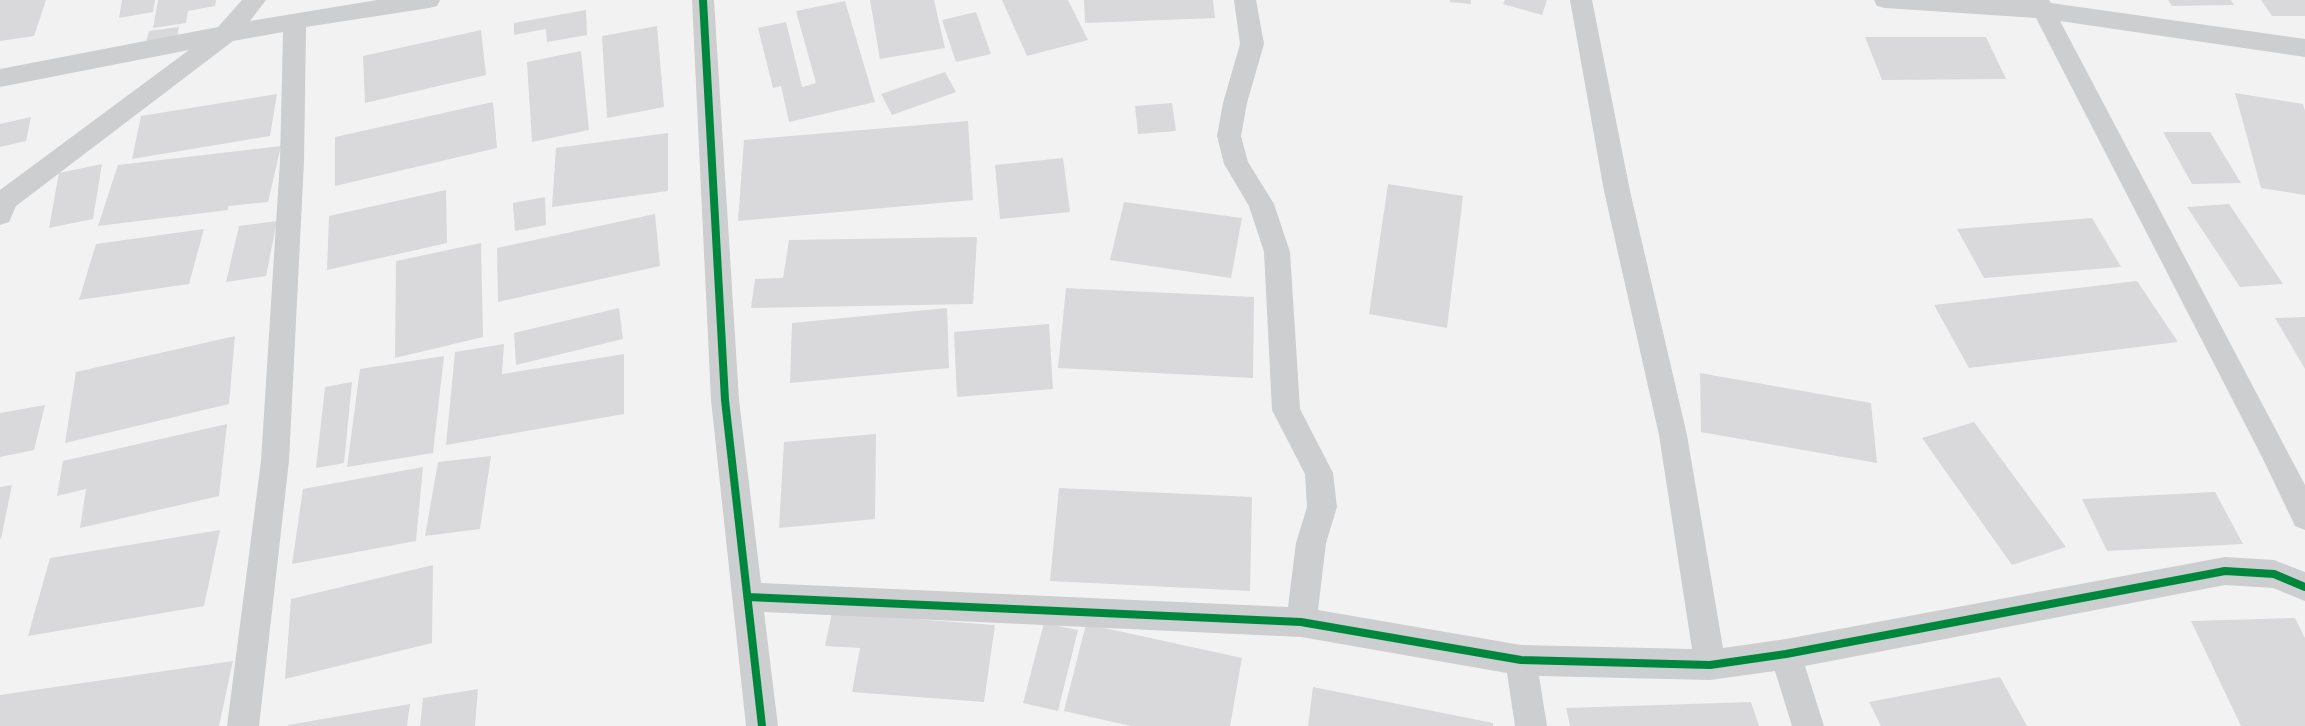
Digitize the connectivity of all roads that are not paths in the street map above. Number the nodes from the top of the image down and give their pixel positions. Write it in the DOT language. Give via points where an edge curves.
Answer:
graph roads {
  1 [pos="255,0"];
  2 [pos="429,0"];
  3 [pos="703,0"];
  4 [pos="1245,0"];
  5 [pos="1581,0"];
  6 [pos="1885,0"];
  7 [pos="2041,5"];
  8 [pos="294,21"];
  9 [pos="225,35"];
  10 [pos="2305,48"];
  11 [pos="0,78"];
  12 [pos="2,205"];
  13 [pos="2305,516"];
  14 [pos="2305,587"];
  15 [pos="748,597"];
  16 [pos="1302,622"];
  17 [pos="1786,654"];
  18 [pos="1520,660"];
  19 [pos="1710,665"];
  20 [pos="243,726"];
  21 [pos="762,726"];
  22 [pos="1531,726"];
  23 [pos="1808,726"];
  1 -- 9 [label="street"];
  2 -- 8 [label="street"];
  3 -- 15 [label="street" via="725,400"];
  4 -- 16 [label="street" via="1252,44 1229,136 1236,164 1261,204 1277,252 1286,410 1319,473 1322,507 1311,543"];
  5 -- 19 [label="street" via="1617,191 1673,435"];
  6 -- 7 [label="street"];
  7 -- 10 [label="street"];
  7 -- 13 [label="street"];
  8 -- 9 [label="street"];
  8 -- 20 [label="street" via="292,161 274,461"];
  9 -- 11 [label="street"];
  9 -- 12 [label="street"];
  14 -- 17 [label="street" via="2274,574 2225,571"];
  15 -- 16 [label="street"];
  15 -- 21 [label="street"];
  16 -- 18 [label="street"];
  17 -- 19 [label="street"];
  17 -- 23 [label="street"];
  18 -- 19 [label="street"];
  18 -- 22 [label="street"];
}
